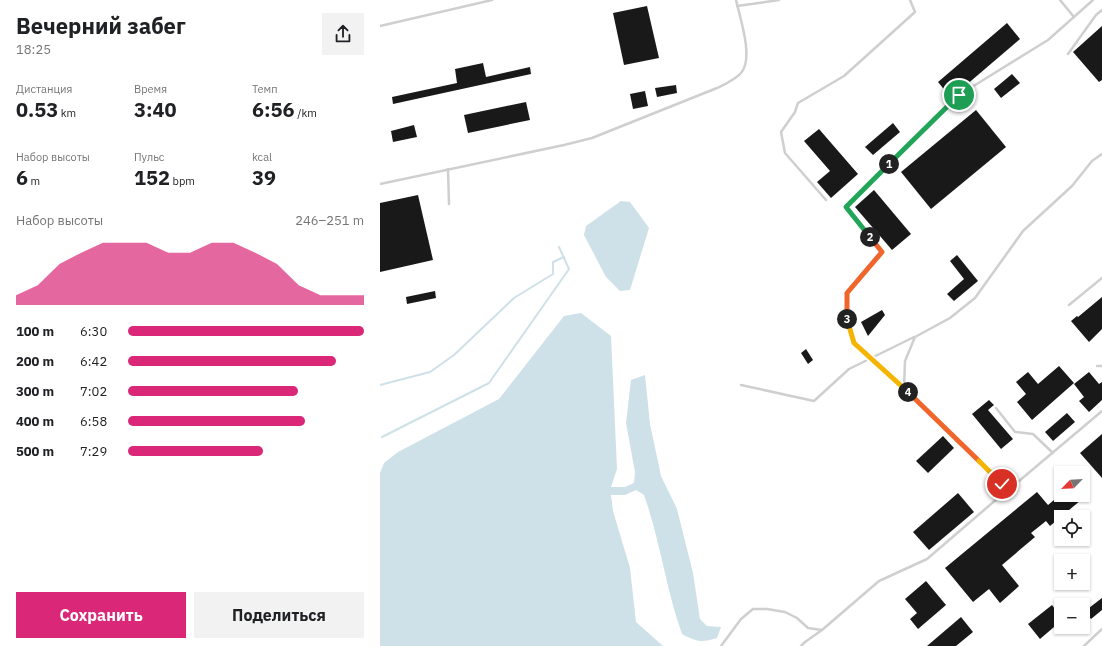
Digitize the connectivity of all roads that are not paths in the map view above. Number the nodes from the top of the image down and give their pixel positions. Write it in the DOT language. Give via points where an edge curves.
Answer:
graph roads {
  1 [pos="492,0"];
  2 [pos="736,0"];
  3 [pos="779,0"];
  4 [pos="910,0"];
  5 [pos="1060,0"];
  6 [pos="1093,0"];
  7 [pos="737,6"];
  8 [pos="1102,10"];
  9 [pos="1074,17"];
  10 [pos="380,26"];
  11 [pos="1068,54"];
  12 [pos="1102,154"];
  13 [pos="448,169"];
  14 [pos="380,184"];
  15 [pos="826,200"];
  16 [pos="449,204"];
  17 [pos="1102,278"];
  18 [pos="1069,305"];
  19 [pos="915,337"];
  20 [pos="870,358"];
  21 [pos="1097,366"];
  22 [pos="1102,366"];
  23 [pos="741,385"];
  24 [pos="904,388"];
  25 [pos="996,408"];
  26 [pos="1102,411"];
  27 [pos="1053,452"];
  28 [pos="1012,485"];
  29 [pos="822,630"];
  30 [pos="1102,630"];
  31 [pos="721,646"];
  32 [pos="802,646"];
  33 [pos="1084,646"];
  1 -- 10 [label="lane"];
  2 -- 7 [label="lane"];
  3 -- 7 [label="lane"];
  4 -- 15 [label="lane" via="915,12 844,76 798,103 781,132 785,153"];
  5 -- 9 [label="lane"];
  6 -- 9 [label="lane"];
  7 -- 13 [label="lane" via="746,48 745,66 731,81 592,138"];
  8 -- 11 [label="lane"];
  9 -- 20 [label="lane" via="1048,40 959,95 846,207 882,252 847,293 847,321 854,343"];
  12 -- 19 [label="lane" via="1072,186 1022,231 975,298 950,318"];
  13 -- 14 [label="lane"];
  13 -- 16 [label="lane"];
  17 -- 18 [label="lane"];
  19 -- 20 [label="lane"];
  19 -- 24 [label="lane" via="905,361"];
  20 -- 23 [label="lane" via="849,369 814,401"];
  20 -- 24 [label="lane"];
  21 -- 22 [label="lane"];
  24 -- 28 [label="lane" via="1002,484"];
  25 -- 27 [label="lane" via="1015,432 1033,434"];
  26 -- 27 [label="lane"];
  27 -- 28 [label="lane"];
  28 -- 29 [label="lane" via="927,559 879,581"];
  29 -- 31 [label="lane" via="808,628 785,612 753,609 741,618"];
  29 -- 32 [label="lane"];
  30 -- 33 [label="lane"];
}
